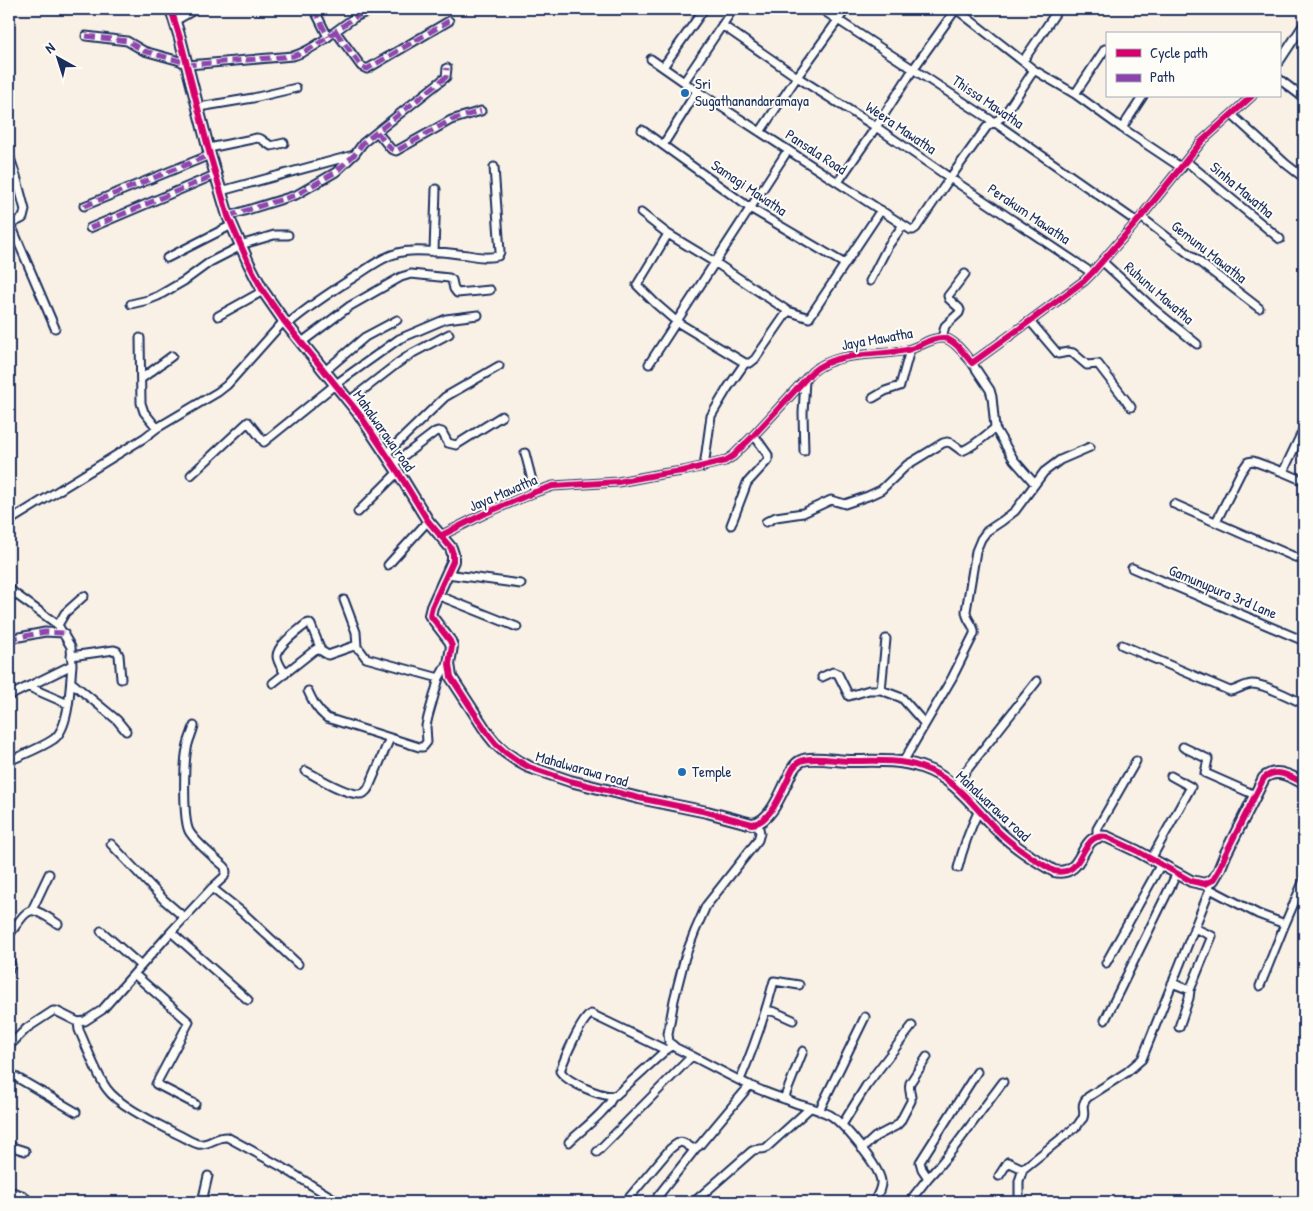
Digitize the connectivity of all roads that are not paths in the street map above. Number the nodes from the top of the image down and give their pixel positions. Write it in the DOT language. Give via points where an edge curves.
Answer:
graph roads {
  1 [pos="171,9"];
  2 [pos="196,9"];
  3 [pos="314,9"];
  4 [pos="380,9"];
  5 [pos="733,9"];
  6 [pos="821,9"];
  7 [pos="846,9"];
  8 [pos="956,9"];
  9 [pos="1056,9"];
  10 [pos="702,12"];
  11 [pos="838,20"];
  12 [pos="175,21"];
  13 [pos="449,21"];
  14 [pos="1304,24"];
  15 [pos="722,25"];
  16 [pos="336,32"];
  17 [pos="86,36"];
  18 [pos="328,37"];
  19 [pos="1105,48"];
  20 [pos="651,59"];
  21 [pos="1280,60"];
  22 [pos="1023,62"];
  23 [pos="188,65"];
  24 [pos="663,67"];
  25 [pos="447,68"];
  26 [pos="914,68"];
  27 [pos="1034,70"];
  28 [pos="797,77"];
  29 [pos="1280,79"];
  30 [pos="684,82"];
  31 [pos="296,88"];
  32 [pos="697,91"];
  33 [pos="1075,94"];
  34 [pos="1142,98"];
  35 [pos="1250,98"];
  36 [pos="1304,98"];
  37 [pos="198,107"];
  38 [pos="481,111"];
  39 [pos="1232,115"];
  40 [pos="994,122"];
  41 [pos="876,127"];
  42 [pos="1122,128"];
  43 [pos="642,130"];
  44 [pos="377,132"];
  45 [pos="760,132"];
  46 [pos="284,142"];
  47 [pos="663,146"];
  48 [pos="788,150"];
  49 [pos="210,152"];
  50 [pos="355,154"];
  51 [pos="9,155"];
  52 [pos="1187,162"];
  53 [pos="494,167"];
  54 [pos="1182,168"];
  55 [pos="217,174"];
  56 [pos="950,178"];
  57 [pos="1304,178"];
  58 [pos="838,182"];
  59 [pos="436,189"];
  60 [pos="221,191"];
  61 [pos="84,206"];
  62 [pos="750,208"];
  63 [pos="881,210"];
  64 [pos="641,212"];
  65 [pos="1139,220"];
  66 [pos="230,221"];
  67 [pos="10,225"];
  68 [pos="903,225"];
  69 [pos="90,228"];
  70 [pos="668,234"];
  71 [pos="288,235"];
  72 [pos="1280,239"];
  73 [pos="241,245"];
  74 [pos="434,252"];
  75 [pos="167,258"];
  76 [pos="1103,262"];
  77 [pos="716,263"];
  78 [pos="845,264"];
  79 [pos="1092,273"];
  80 [pos="966,274"];
  81 [pos="870,281"];
  82 [pos="490,290"];
  83 [pos="263,291"];
  84 [pos="132,304"];
  85 [pos="1259,308"];
  86 [pos="788,311"];
  87 [pos="478,315"];
  88 [pos="218,316"];
  89 [pos="397,320"];
  90 [pos="677,322"];
  91 [pos="1030,322"];
  92 [pos="286,323"];
  93 [pos="55,328"];
  94 [pos="449,334"];
  95 [pos="140,338"];
  96 [pos="942,338"];
  97 [pos="302,342"];
  98 [pos="1197,344"];
  99 [pos="910,350"];
  100 [pos="172,356"];
  101 [pos="745,363"];
  102 [pos="972,363"];
  103 [pos="649,364"];
  104 [pos="499,366"];
  105 [pos="325,371"];
  106 [pos="141,380"];
  107 [pos="805,380"];
  108 [pos="336,384"];
  109 [pos="873,398"];
  110 [pos="349,401"];
  111 [pos="1131,407"];
  112 [pos="502,416"];
  113 [pos="157,428"];
  114 [pos="995,428"];
  115 [pos="1304,428"];
  116 [pos="754,435"];
  117 [pos="1090,447"];
  118 [pos="804,452"];
  119 [pos="525,453"];
  120 [pos="386,454"];
  121 [pos="704,467"];
  122 [pos="396,468"];
  123 [pos="1283,472"];
  124 [pos="191,475"];
  125 [pos="1304,481"];
  126 [pos="1035,484"];
  127 [pos="535,492"];
  128 [pos="1174,504"];
  129 [pos="358,512"];
  130 [pos="9,521"];
  131 [pos="428,521"];
  132 [pos="766,522"];
  133 [pos="1216,522"];
  134 [pos="731,525"];
  135 [pos="440,536"];
  136 [pos="1304,561"];
  137 [pos="388,565"];
  138 [pos="1132,568"];
  139 [pos="447,574"];
  140 [pos="521,584"];
  141 [pos="9,588"];
  142 [pos="437,595"];
  143 [pos="84,596"];
  144 [pos="344,600"];
  145 [pos="58,625"];
  146 [pos="517,627"];
  147 [pos="64,633"];
  148 [pos="9,639"];
  149 [pos="886,639"];
  150 [pos="1304,641"];
  151 [pos="1122,645"];
  152 [pos="357,647"];
  153 [pos="321,650"];
  154 [pos="71,656"];
  155 [pos="449,664"];
  156 [pos="72,665"];
  157 [pos="285,674"];
  158 [pos="822,677"];
  159 [pos="439,678"];
  160 [pos="121,679"];
  161 [pos="1037,680"];
  162 [pos="71,682"];
  163 [pos="273,683"];
  164 [pos="29,687"];
  165 [pos="881,690"];
  166 [pos="308,691"];
  167 [pos="9,696"];
  168 [pos="68,704"];
  169 [pos="1304,704"];
  170 [pos="925,724"];
  171 [pos="194,726"];
  172 [pos="126,730"];
  173 [pos="390,738"];
  174 [pos="1182,747"];
  175 [pos="9,761"];
  176 [pos="1136,761"];
  177 [pos="903,762"];
  178 [pos="306,771"];
  179 [pos="1171,776"];
  180 [pos="1304,783"];
  181 [pos="954,785"];
  182 [pos="1255,795"];
  183 [pos="979,810"];
  184 [pos="758,824"];
  185 [pos="1097,837"];
  186 [pos="111,844"];
  187 [pos="1156,861"];
  188 [pos="958,868"];
  189 [pos="1177,873"];
  190 [pos="49,874"];
  191 [pos="1304,880"];
  192 [pos="1209,886"];
  193 [pos="212,888"];
  194 [pos="32,910"];
  195 [pos="185,918"];
  196 [pos="58,924"];
  197 [pos="1285,924"];
  198 [pos="1194,928"];
  199 [pos="101,931"];
  200 [pos="171,932"];
  201 [pos="9,935"];
  202 [pos="9,960"];
  203 [pos="1106,963"];
  204 [pos="298,964"];
  205 [pos="141,966"];
  206 [pos="9,969"];
  207 [pos="134,974"];
  208 [pos="1172,983"];
  209 [pos="799,985"];
  210 [pos="1260,986"];
  211 [pos="1190,990"];
  212 [pos="248,1000"];
  213 [pos="766,1010"];
  214 [pos="865,1018"];
  215 [pos="793,1020"];
  216 [pos="1105,1020"];
  217 [pos="78,1022"];
  218 [pos="912,1026"];
  219 [pos="1179,1027"];
  220 [pos="9,1046"];
  221 [pos="669,1048"];
  222 [pos="803,1051"];
  223 [pos="692,1056"];
  224 [pos="928,1057"];
  225 [pos="977,1072"];
  226 [pos="9,1073"];
  227 [pos="740,1080"];
  228 [pos="1003,1082"];
  229 [pos="750,1085"];
  230 [pos="612,1097"];
  231 [pos="784,1099"];
  232 [pos="195,1104"];
  233 [pos="810,1108"];
  234 [pos="820,1111"];
  235 [pos="76,1112"];
  236 [pos="842,1125"];
  237 [pos="569,1142"];
  238 [pos="9,1146"];
  239 [pos="696,1148"];
  240 [pos="862,1149"];
  241 [pos="25,1151"];
  242 [pos="597,1152"];
  243 [pos="1023,1169"];
  244 [pos="208,1176"];
  245 [pos="999,1176"];
  246 [pos="928,1178"];
  247 [pos="9,1191"];
  248 [pos="658,1196"];
  249 [pos="628,1198"];
  250 [pos="30,1202"];
  251 [pos="202,1202"];
  252 [pos="339,1202"];
  253 [pos="694,1202"];
  254 [pos="874,1202"];
  255 [pos="909,1202"];
  256 [pos="1019,1202"];
  1 -- 12 [label="street, Mahalwarawa road"];
  2 -- 12 [label="street"];
  3 -- 18 [label="street"];
  4 -- 16 [label="street" via="356,16"];
  5 -- 15 [label="street"];
  6 -- 11 [label="street, Thissa Mawatha"];
  7 -- 11 [label="street"];
  8 -- 22 [label="street"];
  8 -- 26 [label="street"];
  9 -- 22 [label="street"];
  10 -- 24 [label="street"];
  11 -- 26 [label="street, Thissa Mawatha"];
  11 -- 28 [label="street"];
  12 -- 23 [label="street, Mahalwarawa road"];
  13 -- 16 [label="street" via="367,69 361,66"];
  14 -- 21 [label="street"];
  15 -- 28 [label="street, Weera Mawatha"];
  15 -- 30 [label="street"];
  16 -- 18 [label="street"];
  17 -- 23 [label="street" via="127,41 144,51"];
  18 -- 23 [label="street" via="293,56"];
  19 -- 33 [label="street"];
  20 -- 24 [label="street, Pansala Road"];
  22 -- 27 [label="street"];
  23 -- 37 [label="street, Mahalwarawa road"];
  24 -- 30 [label="street, Pansala Road"];
  25 -- 44 [label="street" via="446,77"];
  26 -- 40 [label="street, Thissa Mawatha"];
  26 -- 41 [label="street"];
  27 -- 33 [label="street"];
  27 -- 40 [label="street" via="1002,118"];
  28 -- 41 [label="street, Weera Mawatha"];
  28 -- 45 [label="street"];
  29 -- 36 [label="street"];
  30 -- 32 [label="street, Pansala Road"];
  31 -- 37 [label="street"];
  32 -- 45 [label="street, Pansala Road"];
  32 -- 47 [label="street"];
  33 -- 42 [label="street"];
  34 -- 42 [label="street"];
  35 -- 39 [label="street"];
  37 -- 49 [label="street, Mahalwarawa road"];
  38 -- 44 [label="street" via="451,120 396,151 391,150"];
  39 -- 52 [label="street" via="1202,140"];
  39 -- 57 [label="street"];
  40 -- 56 [label="street" via="988,125"];
  40 -- 65 [label="street, Thissa Mawatha"];
  41 -- 56 [label="street, Weera Mawatha"];
  41 -- 58 [label="street"];
  42 -- 54 [label="street"];
  43 -- 47 [label="street, Samagi Mawatha"];
  44 -- 50 [label="street"];
  45 -- 48 [label="street, Pansala Road"];
  46 -- 49 [label="street" via="271,146 258,138"];
  47 -- 62 [label="street, Samagi Mawatha"];
  48 -- 58 [label="street, Pansala Road"];
  48 -- 62 [label="street"];
  49 -- 55 [label="street, Mahalwarawa road"];
  49 -- 61 [label="street"];
  50 -- 60 [label="street"];
  50 -- 66 [label="street" via="336,172 296,195"];
  51 -- 67 [label="street" via="25,210 23,218"];
  52 -- 54 [label="street"];
  52 -- 72 [label="street, Sinha Mawatha"];
  53 -- 74 [label="street" via="499,254 495,257"];
  54 -- 65 [label="street"];
  55 -- 60 [label="street, Mahalwarawa road"];
  55 -- 69 [label="street"];
  56 -- 68 [label="street" via="916,228 911,230"];
  56 -- 79 [label="street, Perakum Mawatha"];
  58 -- 63 [label="street, Pansala Road"];
  59 -- 74 [label="street"];
  60 -- 66 [label="street, Mahalwarawa road"];
  62 -- 77 [label="street"];
  62 -- 78 [label="street, Samagi Mawatha"];
  63 -- 68 [label="street, Pansala Road"];
  63 -- 78 [label="street"];
  64 -- 70 [label="street"];
  65 -- 76 [label="street"];
  65 -- 85 [label="street, Gemunu Mawatha"];
  66 -- 73 [label="street, Mahalwarawa road"];
  66 -- 75 [label="street"];
  67 -- 93 [label="street"];
  68 -- 81 [label="street"];
  70 -- 77 [label="street"];
  70 -- 90 [label="street" via="637,285"];
  71 -- 73 [label="street" via="274,235"];
  73 -- 83 [label="street, Mahalwarawa road"];
  73 -- 84 [label="street" via="158,296"];
  74 -- 92 [label="street" via="409,251 374,264"];
  76 -- 79 [label="street"];
  76 -- 98 [label="street, Ruhunu Mawatha"];
  77 -- 86 [label="street"];
  77 -- 90 [label="street"];
  78 -- 86 [label="street" via="809,318"];
  79 -- 91 [label="street"];
  80 -- 96 [label="street" via="948,296 960,310 945,326"];
  82 -- 97 [label="street" via="457,293 449,278 411,274 350,306"];
  83 -- 88 [label="street"];
  83 -- 92 [label="street, Mahalwarawa road"];
  86 -- 101 [label="street" via="755,359"];
  87 -- 108 [label="street" via="446,320 399,339"];
  89 -- 105 [label="street" via="365,338"];
  90 -- 101 [label="street"];
  90 -- 103 [label="street"];
  91 -- 102 [label="street"];
  91 -- 111 [label="street" via="1058,354 1072,353 1088,366 1100,366"];
  92 -- 97 [label="street, Mahalwarawa road"];
  92 -- 113 [label="street" via="227,385"];
  94 -- 110 [label="street" via="398,363"];
  95 -- 106 [label="street"];
  96 -- 99 [label="street, Jaya Mawatha"];
  96 -- 102 [label="street" via="955,344"];
  97 -- 105 [label="street, Mahalwarawa road"];
  99 -- 107 [label="street, Jaya Mawatha" via="835,359 818,367"];
  99 -- 109 [label="street" via="900,386"];
  100 -- 106 [label="street"];
  101 -- 121 [label="street" via="711,416"];
  102 -- 114 [label="street" via="990,390"];
  104 -- 120 [label="street" via="445,397"];
  105 -- 108 [label="street, Mahalwarawa road"];
  106 -- 113 [label="street" via="142,408"];
  107 -- 116 [label="street, Jaya Mawatha"];
  107 -- 118 [label="street"];
  108 -- 110 [label="street, Mahalwarawa road"];
  108 -- 124 [label="street" via="264,442 248,422"];
  110 -- 120 [label="street, Mahalwarawa road"];
  112 -- 122 [label="street" via="456,445 448,443 442,432 434,432"];
  113 -- 130 [label="street"];
  114 -- 126 [label="street" via="1014,460"];
  114 -- 132 [label="street" via="962,451 947,442 936,447 907,465 881,490 868,496 845,504 831,500 803,513"];
  115 -- 123 [label="street"];
  116 -- 121 [label="street, Jaya Mawatha" via="730,459"];
  116 -- 134 [label="street" via="768,460 747,483"];
  117 -- 126 [label="street" via="1060,460"];
  119 -- 127 [label="street"];
  120 -- 122 [label="street, Mahalwarawa road"];
  121 -- 127 [label="street, Jaya Mawatha" via="618,482 553,486"];
  122 -- 129 [label="street"];
  122 -- 131 [label="street, Mahalwarawa road"];
  123 -- 125 [label="street"];
  123 -- 133 [label="street" via="1248,462"];
  126 -- 170 [label="street" via="1015,511 987,530 981,539 966,611 974,634"];
  127 -- 135 [label="street, Jaya Mawatha"];
  128 -- 133 [label="street"];
  131 -- 135 [label="street, Mahalwarawa road"];
  131 -- 137 [label="street"];
  133 -- 136 [label="street"];
  135 -- 139 [label="street, Mahalwarawa road" via="453,554"];
  138 -- 150 [label="street, Gamunupura 3rd Lane"];
  139 -- 140 [label="street"];
  139 -- 142 [label="street, Mahalwarawa road"];
  141 -- 145 [label="street"];
  142 -- 146 [label="street"];
  142 -- 155 [label="street, Mahalwarawa road" via="430,614 452,646"];
  143 -- 145 [label="street" via="65,613"];
  144 -- 152 [label="street" via="356,632"];
  145 -- 147 [label="street"];
  147 -- 148 [label="street" via="46,632"];
  147 -- 154 [label="street" via="71,647"];
  149 -- 165 [label="street"];
  151 -- 169 [label="street" via="1230,691 1250,684 1259,685"];
  152 -- 153 [label="street" via="328,655"];
  152 -- 159 [label="street" via="366,658"];
  153 -- 157 [label="street" via="316,649"];
  153 -- 157 [label="street" via="311,625 306,624 279,647 276,654"];
  154 -- 156 [label="street"];
  154 -- 160 [label="street" via="117,651"];
  155 -- 159 [label="street"];
  155 -- 184 [label="street, Mahalwarawa road" via="451,677 488,734 505,752 529,767 570,782"];
  156 -- 162 [label="street"];
  156 -- 164 [label="street"];
  157 -- 163 [label="street"];
  158 -- 165 [label="street" via="833,672 838,674 849,696"];
  159 -- 173 [label="street" via="426,726 428,737 425,745 419,747"];
  161 -- 181 [label="street"];
  162 -- 168 [label="street"];
  162 -- 172 [label="street"];
  164 -- 167 [label="street"];
  164 -- 168 [label="street"];
  165 -- 170 [label="street" via="902,698"];
  166 -- 173 [label="street" via="320,713 327,718"];
  168 -- 175 [label="street" via="65,721 56,738"];
  170 -- 177 [label="street"];
  171 -- 193 [label="street" via="185,758 185,819 193,836 225,867 224,877"];
  173 -- 178 [label="street" via="363,794 338,788"];
  174 -- 182 [label="street" via="1208,760 1205,773"];
  176 -- 185 [label="street" via="1096,829"];
  177 -- 181 [label="street, Mahalwarawa road" via="932,771"];
  177 -- 184 [label="street, Mahalwarawa road" via="801,760 792,770 774,807"];
  179 -- 187 [label="street" via="1191,787"];
  180 -- 182 [label="street" via="1284,773 1273,773 1264,778"];
  181 -- 183 [label="street, Mahalwarawa road"];
  182 -- 192 [label="street"];
  183 -- 185 [label="street, Mahalwarawa road" via="1020,850 1054,871 1066,872 1073,868 1089,843"];
  183 -- 188 [label="street"];
  184 -- 221 [label="street" via="758,840 706,906 695,931 674,1000"];
  185 -- 187 [label="street" via="1107,837"];
  186 -- 195 [label="street"];
  187 -- 189 [label="street"];
  187 -- 203 [label="street"];
  189 -- 192 [label="street"];
  189 -- 216 [label="street"];
  190 -- 194 [label="street"];
  191 -- 197 [label="street"];
  192 -- 197 [label="street" via="1258,914"];
  192 -- 198 [label="street"];
  193 -- 195 [label="street"];
  193 -- 204 [label="street"];
  194 -- 196 [label="street"];
  194 -- 201 [label="street" via="26,912"];
  195 -- 200 [label="street"];
  197 -- 210 [label="street"];
  198 -- 208 [label="street"];
  198 -- 211 [label="street" via="1212,936"];
  199 -- 205 [label="street"];
  200 -- 205 [label="street"];
  200 -- 212 [label="street"];
  202 -- 206 [label="street"];
  205 -- 207 [label="street"];
  207 -- 217 [label="street" via="102,1010"];
  207 -- 232 [label="street" via="189,1022 156,1084"];
  208 -- 211 [label="street"];
  208 -- 243 [label="street" via="1142,1058 1084,1101 1084,1114 1078,1125"];
  209 -- 213 [label="street" via="774,981"];
  211 -- 219 [label="street"];
  213 -- 215 [label="street"];
  213 -- 227 [label="street"];
  214 -- 234 [label="street"];
  217 -- 220 [label="street" via="52,1011 27,1028"];
  217 -- 252 [label="street" via="102,1081 120,1101 195,1143 206,1144 221,1136 227,1137"];
  218 -- 236 [label="street" via="866,1086"];
  221 -- 223 [label="street"];
  221 -- 230 [label="street"];
  221 -- 230 [label="street" via="594,1014 588,1015 560,1071 582,1087"];
  222 -- 231 [label="street"];
  223 -- 227 [label="street"];
  223 -- 242 [label="street"];
  224 -- 240 [label="street" via="910,1083 912,1098 900,1122"];
  225 -- 246 [label="street" via="920,1162"];
  226 -- 235 [label="street"];
  227 -- 229 [label="street"];
  228 -- 246 [label="street"];
  229 -- 231 [label="street"];
  229 -- 239 [label="street"];
  230 -- 237 [label="street" via="610,1104"];
  231 -- 233 [label="street"];
  233 -- 234 [label="street"];
  233 -- 253 [label="street" via="766,1148 752,1151"];
  234 -- 236 [label="street"];
  236 -- 240 [label="street"];
  238 -- 241 [label="street"];
  239 -- 248 [label="street"];
  239 -- 249 [label="street" via="681,1141 677,1143"];
  240 -- 254 [label="street" via="879,1173 881,1183"];
  243 -- 245 [label="street" via="1008,1162"];
  243 -- 256 [label="street" via="1019,1181"];
  244 -- 251 [label="street"];
  246 -- 255 [label="street"];
  247 -- 250 [label="street"];
}
